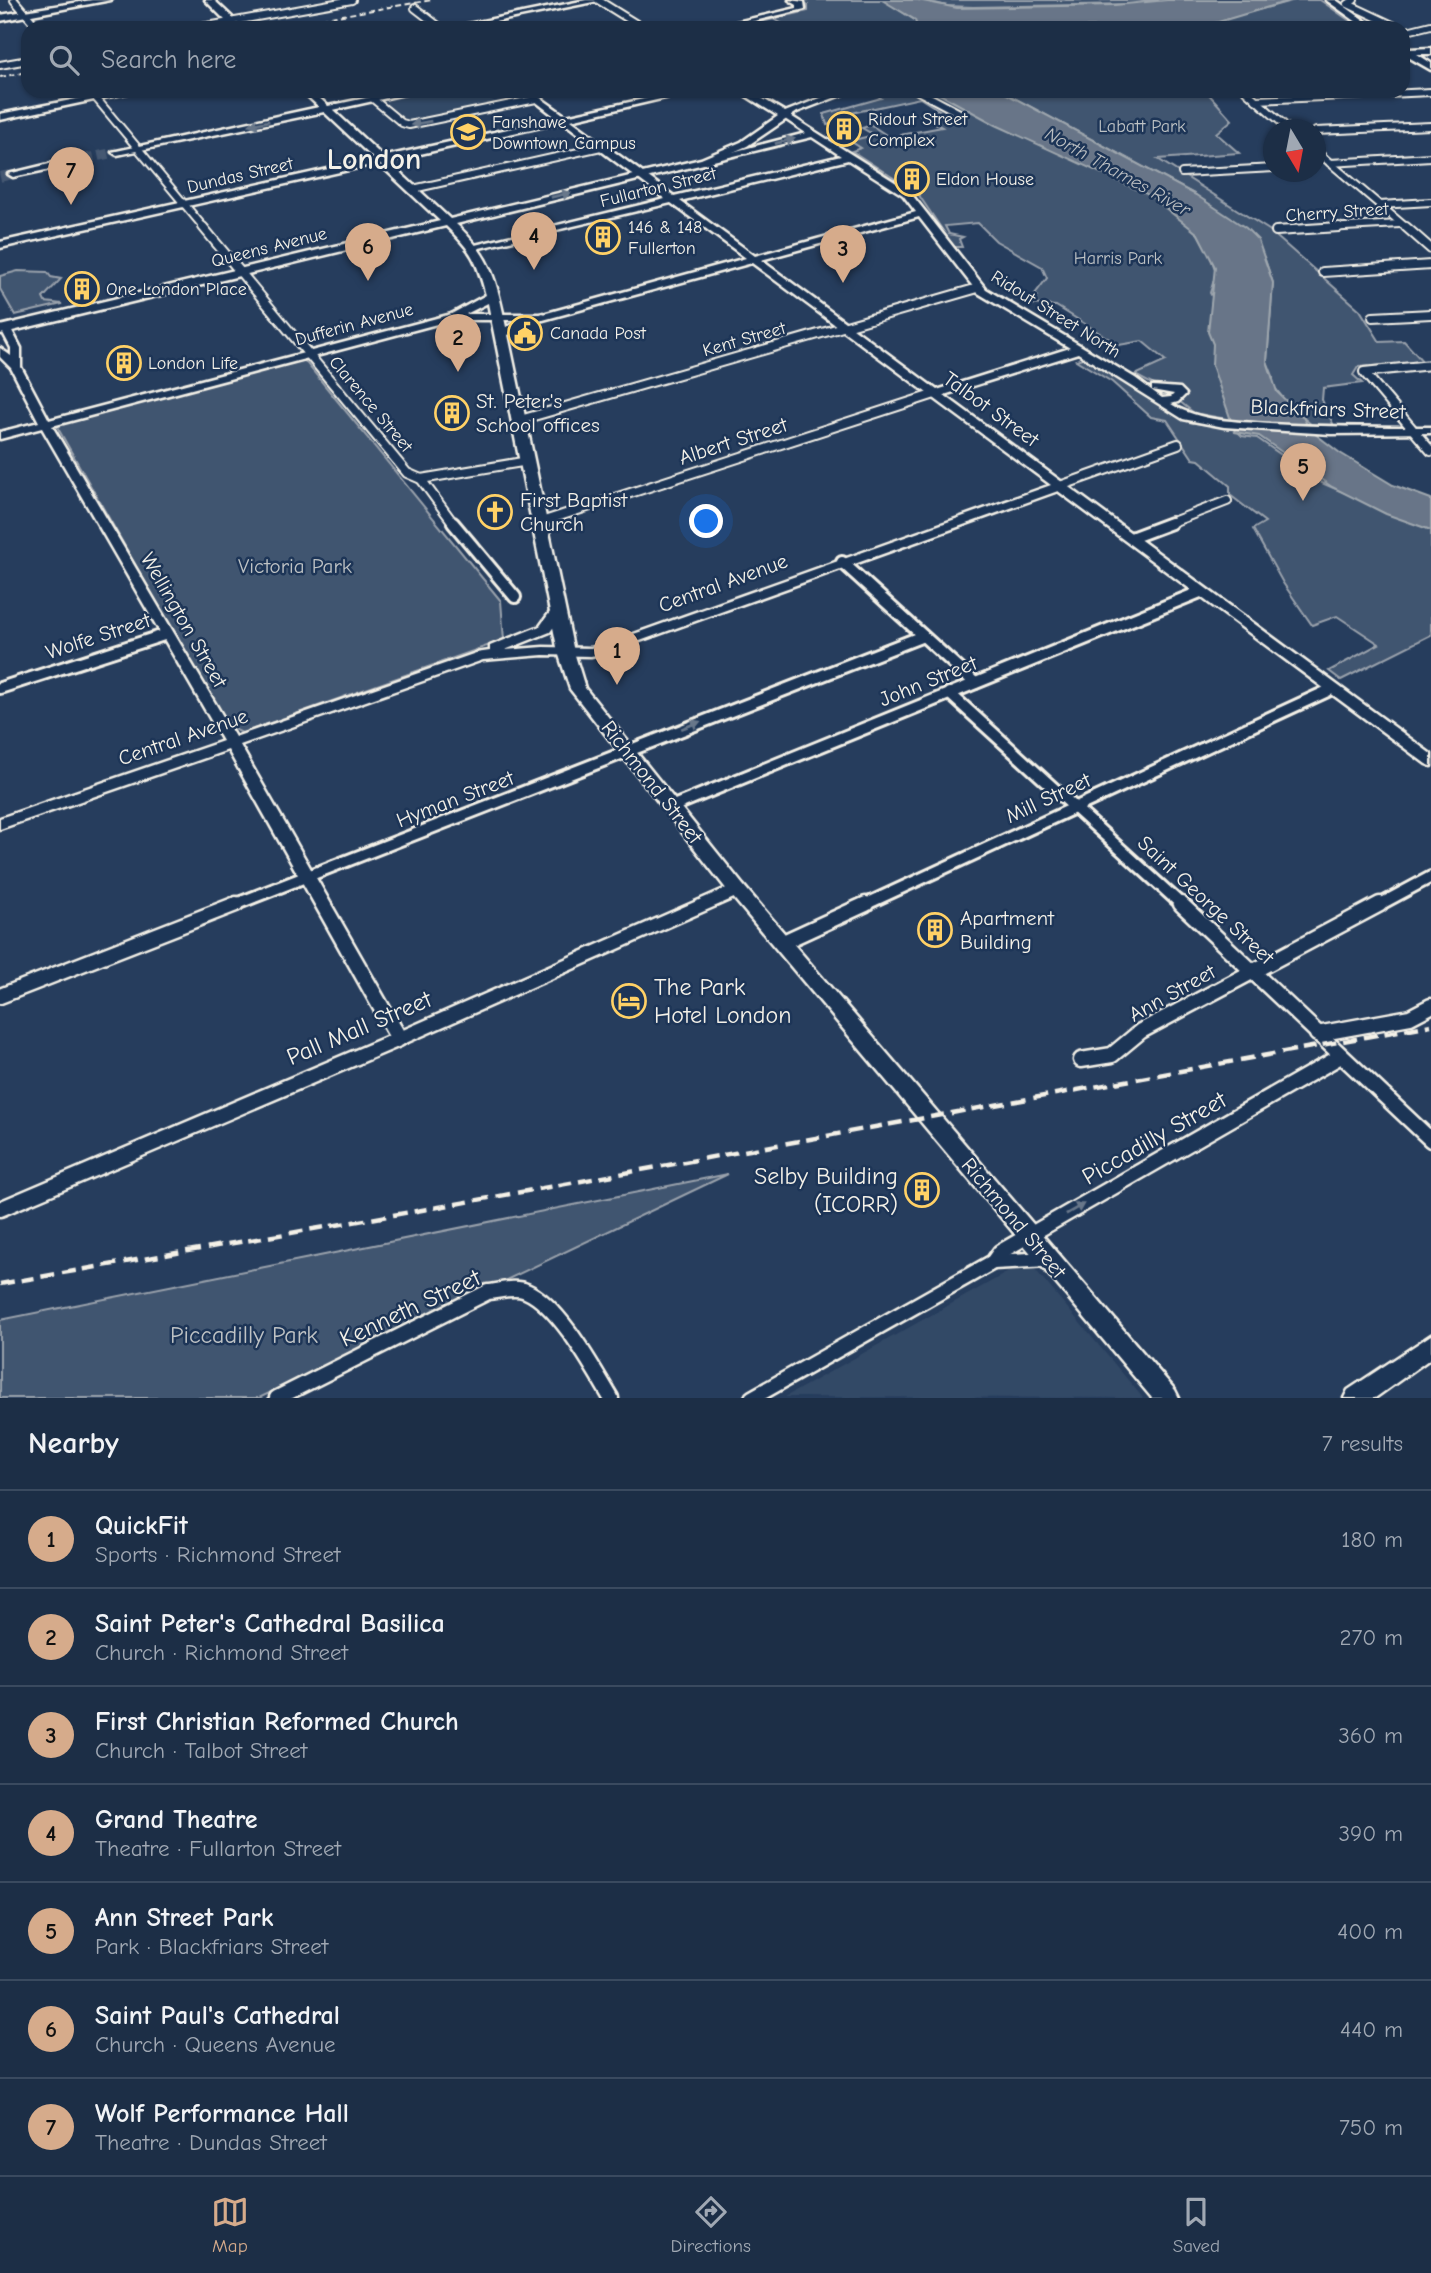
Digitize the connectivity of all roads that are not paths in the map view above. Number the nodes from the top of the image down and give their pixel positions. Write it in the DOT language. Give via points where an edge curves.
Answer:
graph roads {
  1 [pos="14,0"];
  2 [pos="107,0"];
  3 [pos="209,0"];
  4 [pos="352,0"];
  5 [pos="598,0"];
  6 [pos="793,0"];
  7 [pos="1330,0"];
  8 [pos="1354,0"];
  9 [pos="415,8"];
  10 [pos="26,14"];
  11 [pos="0,18"];
  12 [pos="229,19"];
  13 [pos="32,21"];
  14 [pos="234,21"];
  15 [pos="432,21"];
  16 [pos="488,21"];
  17 [pos="632,21"];
  18 [pos="745,21"];
  19 [pos="1361,21"];
  20 [pos="1381,21"];
  21 [pos="1431,25"];
  22 [pos="1410,29"];
  23 [pos="1410,51"];
  24 [pos="1431,51"];
  25 [pos="1410,54"];
  26 [pos="21,61"];
  27 [pos="0,65"];
  28 [pos="1431,67"];
  29 [pos="1431,92"];
  30 [pos="1410,93"];
  31 [pos="96,98"];
  32 [pos="314,98"];
  33 [pos="378,98"];
  34 [pos="659,98"];
  35 [pos="755,98"];
  36 [pos="822,98"];
  37 [pos="932,98"];
  38 [pos="1300,98"];
  39 [pos="373,99"];
  40 [pos="536,99"];
  41 [pos="1256,100"];
  42 [pos="326,109"];
  43 [pos="783,115"];
  44 [pos="963,115"];
  45 [pos="0,117"];
  46 [pos="564,119"];
  47 [pos="1278,119"];
  48 [pos="1431,126"];
  49 [pos="1326,131"];
  50 [pos="813,134"];
  51 [pos="600,147"];
  52 [pos="136,148"];
  53 [pos="117,152"];
  54 [pos="848,157"];
  55 [pos="1431,157"];
  56 [pos="709,159"];
  57 [pos="381,160"];
  58 [pos="1326,160"];
  59 [pos="70,162"];
  60 [pos="1331,164"];
  61 [pos="1326,165"];
  62 [pos="1263,169"];
  63 [pos="1182,173"];
  64 [pos="13,174"];
  65 [pos="641,176"];
  66 [pos="414,189"];
  67 [pos="673,199"];
  68 [pos="1431,202"];
  69 [pos="183,204"];
  70 [pos="1379,205"];
  71 [pos="922,213"];
  72 [pos="447,222"];
  73 [pos="1400,223"];
  74 [pos="1276,231"];
  75 [pos="0,244"];
  76 [pos="474,248"];
  77 [pos="1431,249"];
  78 [pos="756,259"];
  79 [pos="1431,265"];
  80 [pos="240,272"];
  81 [pos="1323,272"];
  82 [pos="978,288"];
  83 [pos="493,296"];
  84 [pos="1431,314"];
  85 [pos="452,317"];
  86 [pos="498,317"];
  87 [pos="543,317"];
  88 [pos="1373,317"];
  89 [pos="2,326"];
  90 [pos="845,326"];
  91 [pos="501,332"];
  92 [pos="1078,349"];
  93 [pos="0,351"];
  94 [pos="309,354"];
  95 [pos="1431,365"];
  96 [pos="16,367"];
  97 [pos="1131,380"];
  98 [pos="935,394"];
  99 [pos="1174,400"];
  100 [pos="1160,402"];
  101 [pos="520,420"];
  102 [pos="1200,421"];
  103 [pos="46,423"];
  104 [pos="1224,424"];
  105 [pos="1431,430"];
  106 [pos="1416,431"];
  107 [pos="0,436"];
  108 [pos="1178,444"];
  109 [pos="1431,451"];
  110 [pos="528,461"];
  111 [pos="421,479"];
  112 [pos="1060,486"];
  113 [pos="1227,501"];
  114 [pos="541,522"];
  115 [pos="1131,538"];
  116 [pos="842,562"];
  117 [pos="1200,592"];
  118 [pos="515,597"];
  119 [pos="558,611"];
  120 [pos="167,634"];
  121 [pos="923,636"];
  122 [pos="566,652"];
  123 [pos="481,656"];
  124 [pos="975,683"];
  125 [pos="0,688"];
  126 [pos="1332,689"];
  127 [pos="949,693"];
  128 [pos="230,743"];
  129 [pos="628,752"];
  130 [pos="1431,761"];
  131 [pos="1075,806"];
  132 [pos="671,807"];
  133 [pos="0,824"];
  134 [pos="309,876"];
  135 [pos="1431,877"];
  136 [pos="737,890"];
  137 [pos="781,943"];
  138 [pos="1251,971"];
  139 [pos="0,996"];
  140 [pos="1431,1006"];
  141 [pos="1317,1034"];
  142 [pos="399,1039"];
  143 [pos="1341,1056"];
  144 [pos="1081,1060"];
  145 [pos="1431,1140"];
  146 [pos="0,1209"];
  147 [pos="1029,1236"];
  148 [pos="1049,1259"];
  149 [pos="993,1262"];
  150 [pos="1431,1345"];
  151 [pos="277,1398"];
  152 [pos="611,1398"];
  153 [pos="752,1398"];
  154 [pos="1167,1398"];
  155 [pos="1356,1398"];
  1 -- 10 [label="street"];
  2 -- 10 [label="main road"];
  3 -- 12 [label="main road"];
  4 -- 14 [label="street"];
  5 -- 16 [label="main road"];
  5 -- 17 [label="street"];
  6 -- 18 [label="street" via="802,8"];
  7 -- 19 [label="main road"];
  8 -- 20 [label="street" via="1348,4"];
  9 -- 15 [label="street"];
  10 -- 11 [label="main road"];
  10 -- 13 [label="street"];
  21 -- 22 [label="street"];
  23 -- 24 [label="main road"];
  25 -- 28 [label="main road"];
  26 -- 27 [label="street"];
  29 -- 30 [label="street"];
  31 -- 45 [label="main road"];
  31 -- 52 [label="street, Clarence Street"];
  32 -- 42 [label="main road, Richmond Street"];
  33 -- 39 [label="main road"];
  34 -- 46 [label="street, Dundas Street"];
  35 -- 43 [label="main road, Ridout Street North"];
  36 -- 43 [label="main road, Queens Avenue"];
  37 -- 44 [label="street"];
  38 -- 41 [label="street"];
  40 -- 39 [label="street, one-way" via="410,125"];
  39 -- 42 [label="main road"];
  40 -- 46 [label="street, Talbot Street"];
  41 -- 47 [label="street"];
  42 -- 52 [label="main road, one-way"];
  42 -- 57 [label="main road, Richmond Street"];
  43 -- 50 [label="street, Ridout Street North"];
  43 -- 56 [label="main road, Queens Avenue" via="744,144"];
  46 -- 51 [label="street, Talbot Street"];
  46 -- 57 [label="street, Dundas Street"];
  48 -- 49 [label="street"];
  50 -- 54 [label="street, Ridout Street North"];
  56 -- 50 [label="street, Queens Avenue, one-way"];
  51 -- 65 [label="street, Talbot Street"];
  51 -- 66 [label="street"];
  52 -- 53 [label="main road"];
  52 -- 69 [label="street, Clarence Street"];
  54 -- 67 [label="street, Fullarton Street"];
  54 -- 71 [label="street, Ridout Street North" via="906,193"];
  55 -- 60 [label="street"];
  56 -- 65 [label="main road, Queens Avenue"];
  57 -- 66 [label="main road, Richmond Street"];
  57 -- 69 [label="street, Dundas Street"];
  58 -- 60 [label="street"];
  59 -- 64 [label="main road"];
  60 -- 61 [label="street"];
  60 -- 70 [label="street"];
  62 -- 63 [label="street"];
  65 -- 67 [label="street, Talbot Street"];
  72 -- 65 [label="main road, Queens Avenue, one-way"];
  66 -- 72 [label="main road, Richmond Street"];
  67 -- 76 [label="street, Fullarton Street"];
  67 -- 78 [label="street, Talbot Street"];
  68 -- 70 [label="street"];
  69 -- 75 [label="street, Dundas Street"];
  69 -- 80 [label="street, Clarence Street"];
  70 -- 73 [label="street"];
  71 -- 78 [label="street, Dufferin Avenue"];
  71 -- 82 [label="street, Ridout Street North"];
  72 -- 76 [label="main road, Richmond Street"];
  72 -- 80 [label="main road, Queens Avenue"];
  73 -- 74 [label="street, Cherry Street"];
  73 -- 77 [label="street"];
  76 -- 83 [label="main road, Richmond Street"];
  78 -- 87 [label="street, Dufferin Avenue"];
  78 -- 90 [label="street, Talbot Street"];
  79 -- 81 [label="street"];
  80 -- 89 [label="main road, Queens Avenue"];
  80 -- 94 [label="street, Clarence Street"];
  82 -- 90 [label="street, Kent Street"];
  82 -- 92 [label="street, Ridout Street North"];
  83 -- 85 [label="main road"];
  83 -- 86 [label="main road, Richmond Street"];
  84 -- 88 [label="street"];
  85 -- 86 [label="street, Dufferin Avenue"];
  85 -- 94 [label="street, Dufferin Avenue"];
  86 -- 87 [label="street, Dufferin Avenue"];
  86 -- 91 [label="main road, Richmond Street"];
  87 -- 91 [label="main road"];
  89 -- 96 [label="street, Wellington Street" via="16,348"];
  90 -- 98 [label="street, Talbot Street"];
  90 -- 101 [label="street, Kent Street"];
  91 -- 101 [label="main road, Richmond Street"];
  92 -- 97 [label="street, Ridout Street North"];
  92 -- 98 [label="street"];
  93 -- 96 [label="street, Wellington Street"];
  94 -- 103 [label="street, Dufferin Avenue"];
  94 -- 111 [label="street, Clarence Street" via="407,473"];
  95 -- 106 [label="street" via="1364,371"];
  96 -- 103 [label="street, Wellington Street"];
  97 -- 99 [label="street, Ridout Street North" via="1176,390 1180,394"];
  97 -- 100 [label="street, Ridout Street North"];
  98 -- 112 [label="street, Talbot Street"];
  98 -- 114 [label="street, Albert Street"];
  99 -- 100 [label="street"];
  99 -- 102 [label="street, Ridout Street North"];
  100 -- 102 [label="street, Ridout Street North"];
  101 -- 110 [label="main road, Richmond Street"];
  102 -- 104 [label="street, Ridout Street North"];
  103 -- 107 [label="street, Dufferin Avenue"];
  103 -- 120 [label="street, Wellington Street"];
  104 -- 106 [label="street, Blackfriars Street"];
  105 -- 106 [label="street, Blackfriars Street"];
  106 -- 109 [label="street"];
  108 -- 112 [label="street, Central Avenue"];
  110 -- 111 [label="street"];
  110 -- 114 [label="main road, Richmond Street"];
  111 -- 118 [label="street, Clarence Street"];
  112 -- 115 [label="street, Talbot Street"];
  112 -- 116 [label="street, Central Avenue"];
  113 -- 115 [label="street"];
  114 -- 119 [label="main road, Richmond Street"];
  115 -- 117 [label="street, Talbot Street"];
  116 -- 121 [label="street"];
  116 -- 122 [label="street, Central Avenue" via="607,648"];
  117 -- 124 [label="street, John Street"];
  117 -- 126 [label="street, Talbot Street"];
  119 -- 122 [label="main road, Richmond Street"];
  119 -- 123 [label="street" via="545,629"];
  120 -- 125 [label="street, Wolfe Street"];
  120 -- 128 [label="street, Wellington Street"];
  121 -- 124 [label="street"];
  129 -- 121 [label="street, Hyman Street, one-way"];
  122 -- 123 [label="street, Central Avenue"];
  122 -- 129 [label="main road, Richmond Street" via="578,690"];
  123 -- 128 [label="street, Central Avenue"];
  124 -- 127 [label="street, John Street"];
  126 -- 130 [label="street, Talbot Street"];
  126 -- 131 [label="street, Mill Street"];
  127 -- 131 [label="street, Saint George Street"];
  127 -- 132 [label="street, John Street"];
  128 -- 133 [label="street, Central Avenue"];
  128 -- 134 [label="street, Wellington Street"];
  129 -- 132 [label="main road, Richmond Street"];
  129 -- 134 [label="street, Hyman Street"];
  131 -- 137 [label="street, Mill Street"];
  131 -- 138 [label="street, Saint George Street"];
  132 -- 136 [label="main road, Richmond Street"];
  134 -- 139 [label="street, Hyman Street"];
  134 -- 142 [label="street, Wellington Street"];
  135 -- 138 [label="street, Ann Street"];
  136 -- 137 [label="main road, Richmond Street"];
  136 -- 142 [label="street, Pall Mall Street"];
  137 -- 147 [label="main road, Richmond Street"];
  138 -- 141 [label="street, Saint George Street"];
  138 -- 144 [label="street, Ann Street" via="1141,1031 1111,1055"];
  140 -- 141 [label="street" via="1410,1017"];
  141 -- 143 [label="street, Saint George Street"];
  142 -- 146 [label="street, Pall Mall Street"];
  143 -- 145 [label="street, Saint George Street"];
  147 -- 143 [label="street, Piccadilly Street, one-way"];
  147 -- 148 [label="main road, Richmond Street"];
  147 -- 149 [label="street, Piccadilly Street" via="1000,1252"];
  148 -- 149 [label="street, Piccadilly Street" via="1022,1256"];
  148 -- 154 [label="main road, Richmond Street"];
  149 -- 153 [label="street, Piccadilly Street"];
  150 -- 155 [label="main road"];
  151 -- 152 [label="street, Kenneth Street" via="488,1292 512,1289 527,1292 543,1304 585,1354"];
}
